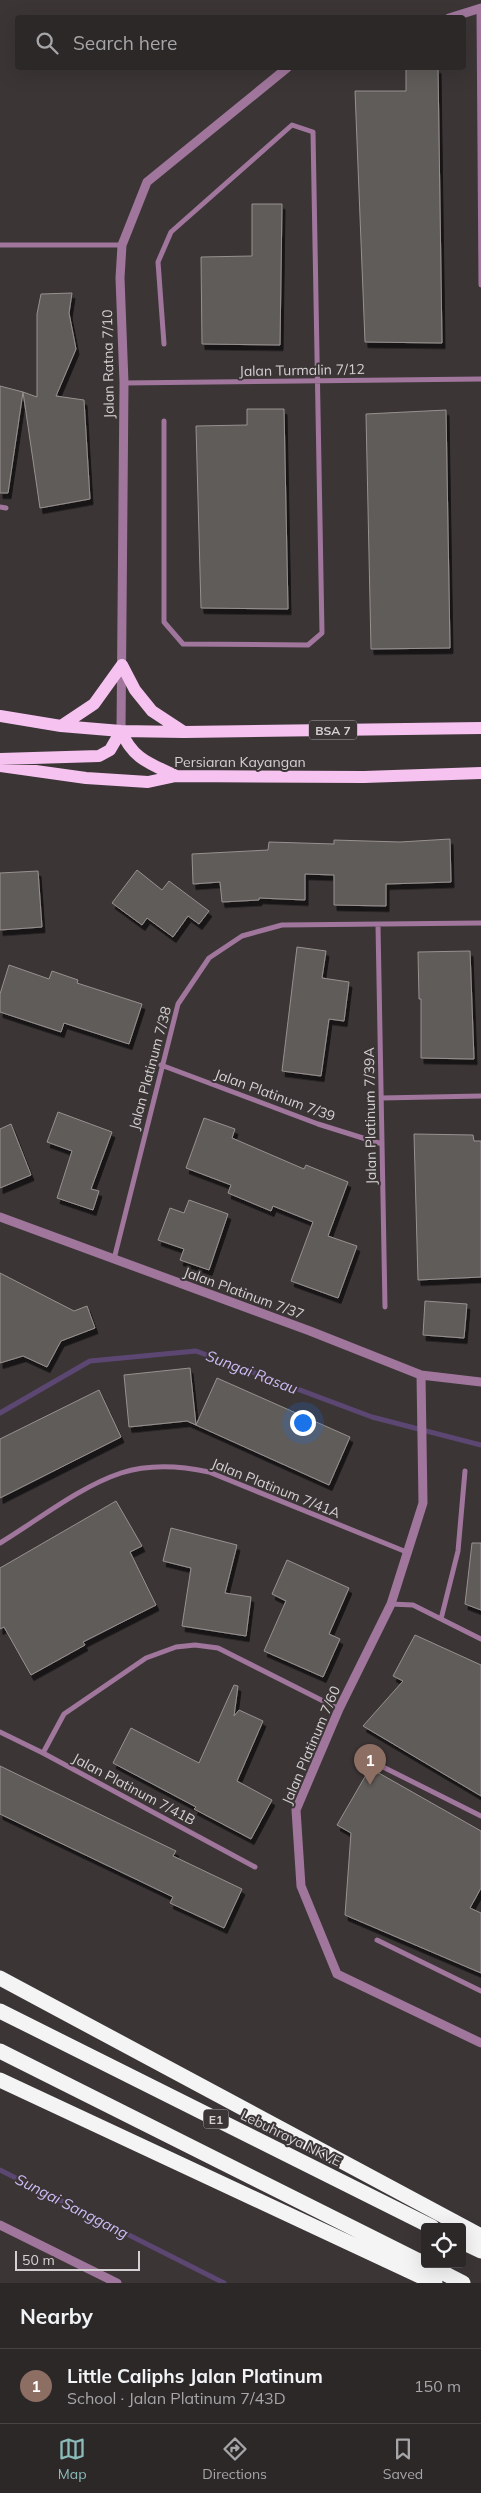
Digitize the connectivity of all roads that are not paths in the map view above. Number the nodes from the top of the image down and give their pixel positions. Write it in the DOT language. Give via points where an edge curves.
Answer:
graph roads {
  1 [pos="480,8"];
  2 [pos="458,15"];
  3 [pos="285,70"];
  4 [pos="481,176"];
  5 [pos="0,245"];
  6 [pos="122,245"];
  7 [pos="481,285"];
  8 [pos="164,344"];
  9 [pos="481,379"];
  10 [pos="317,381"];
  11 [pos="124,384"];
  12 [pos="164,421"];
  13 [pos="122,666"];
  14 [pos="0,716"];
  15 [pos="62,726"];
  16 [pos="481,728"];
  17 [pos="121,731"];
  18 [pos="184,732"];
  19 [pos="0,759"];
  20 [pos="0,766"];
  21 [pos="481,773"];
  22 [pos="176,776"];
  23 [pos="481,923"];
  24 [pos="378,925"];
  25 [pos="161,1065"];
  26 [pos="481,1096"];
  27 [pos="381,1098"];
  28 [pos="382,1144"];
  29 [pos="0,1217"];
  30 [pos="114,1259"];
  31 [pos="385,1307"];
  32 [pos="421,1375"];
  33 [pos="481,1382"];
  34 [pos="465,1471"];
  35 [pos="0,1543"];
  36 [pos="409,1553"];
  37 [pos="391,1604"];
  38 [pos="441,1619"];
  39 [pos="481,1639"];
  40 [pos="339,1710"];
  41 [pos="0,1732"];
  42 [pos="43,1753"];
  43 [pos="373,1762"];
  44 [pos="481,1816"];
  45 [pos="255,1867"];
  46 [pos="377,1940"];
  47 [pos="0,1978"];
  48 [pos="481,1991"];
  49 [pos="0,2011"];
  50 [pos="481,2043"];
  51 [pos="0,2052"];
  52 [pos="0,2080"];
  53 [pos="424,2223"];
  54 [pos="0,2225"];
  55 [pos="481,2236"];
  56 [pos="466,2244"];
  57 [pos="481,2251"];
  58 [pos="421,2262"];
  59 [pos="433,2268"];
  60 [pos="117,2283"];
  61 [pos="435,2283"];
  62 [pos="464,2283"];
  1 -- 2 [label="street"];
  1 -- 4 [label="street"];
  3 -- 6 [label="street, Jalan Ratna 7/10" via="147,182"];
  4 -- 7 [label="street"];
  5 -- 6 [label="street"];
  6 -- 11 [label="street, Jalan Ratna 7/10"];
  8 -- 10 [label="street" via="158,262 171,232 292,125 313,132"];
  9 -- 10 [label="street, Jalan Turmalin 7/12"];
  10 -- 11 [label="street, Jalan Turmalin 7/12"];
  10 -- 12 [label="street" via="322,633 308,645 183,644 164,622"];
  11 -- 13 [label="street, Jalan Ratna 7/10"];
  13 -- 15 [label="main road" via="94,704"];
  13 -- 17 [label="street, Jalan Ratna 7/10"];
  13 -- 18 [label="main road" via="152,711"];
  14 -- 15 [label="main road, BSA 7"];
  15 -- 17 [label="main road, BSA 7"];
  16 -- 18 [label="main road, BSA 7"];
  17 -- 18 [label="main road, BSA 7"];
  17 -- 19 [label="main road" via="110,750 98,756"];
  17 -- 22 [label="main road" via="132,751 142,760"];
  20 -- 22 [label="main road, Persiaran Kayangan" via="86,778 148,782"];
  21 -- 22 [label="main road, Persiaran Kayangan" via="364,777"];
  23 -- 24 [label="street, Jalan Platinum 7/38"];
  24 -- 25 [label="street, Jalan Platinum 7/38" via="282,925 242,936 209,958 178,1004"];
  24 -- 27 [label="street, Jalan Platinum 7/39A"];
  25 -- 28 [label="street, Jalan Platinum 7/39" via="318,1124"];
  25 -- 30 [label="street, Jalan Platinum 7/38"];
  26 -- 27 [label="street"];
  27 -- 28 [label="street, Jalan Platinum 7/39A"];
  28 -- 31 [label="street, Jalan Platinum 7/39A"];
  29 -- 30 [label="street, Jalan Platinum 7/37"];
  30 -- 32 [label="street, Jalan Platinum 7/37"];
  32 -- 33 [label="street, Jalan Platinum 7/37"];
  32 -- 36 [label="street, Jalan Platinum 7/60" via="424,1503"];
  34 -- 38 [label="street" via="458,1551"];
  35 -- 36 [label="street, Jalan Platinum 7/41A" via="92,1486 121,1473 180,1466 209,1472"];
  36 -- 37 [label="street, Jalan Platinum 7/60"];
  37 -- 38 [label="street" via="413,1605"];
  37 -- 40 [label="street, Jalan Platinum 7/60"];
  38 -- 39 [label="street"];
  40 -- 42 [label="street" via="218,1648 176,1647 146,1658 64,1714"];
  40 -- 50 [label="street, Jalan Platinum 7/60" via="296,1810 301,1886 337,1974"];
  41 -- 42 [label="street, Jalan Platinum 7/41B"];
  42 -- 45 [label="street, Jalan Platinum 7/41B"];
  43 -- 44 [label="street"];
  46 -- 48 [label="street"];
  47 -- 55 [label="highway"];
  49 -- 53 [label="highway, Lebuhraya NKVE / E1"];
  51 -- 58 [label="highway"];
  52 -- 61 [label="highway"];
  54 -- 60 [label="street"];
  56 -- 57 [label="highway"];
  59 -- 62 [label="highway"];
}
